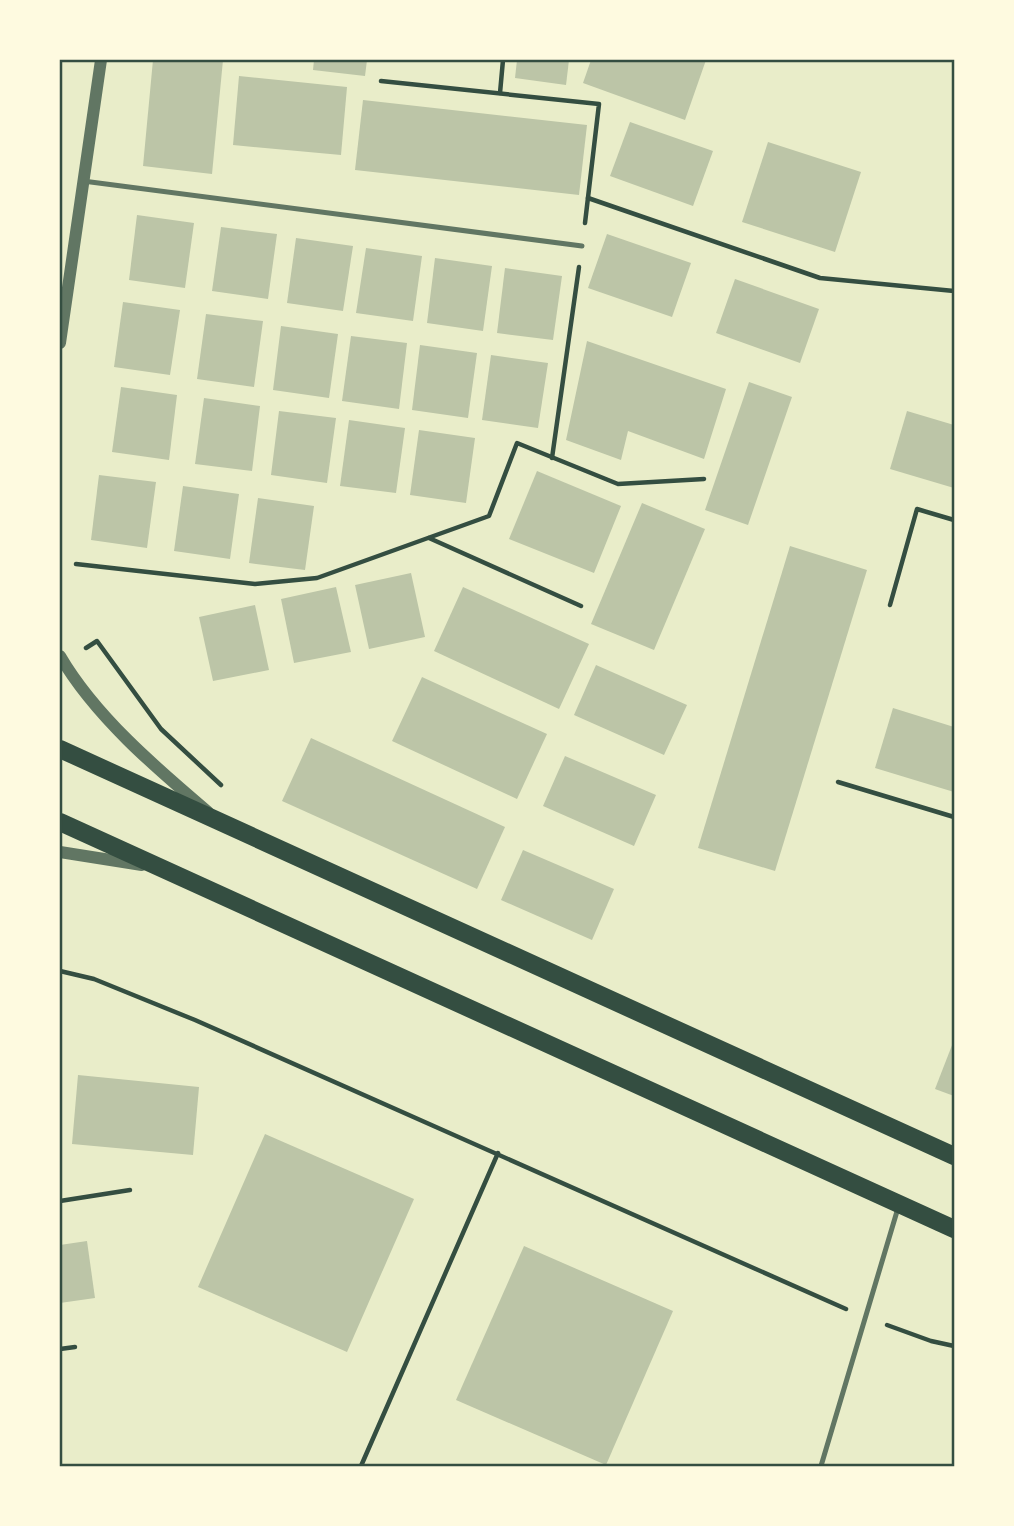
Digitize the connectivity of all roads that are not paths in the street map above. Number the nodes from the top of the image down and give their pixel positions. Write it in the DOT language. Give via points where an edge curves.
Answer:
graph roads {
  1 [pos="101,60"];
  2 [pos="83,181"];
  3 [pos="582,246"];
  4 [pos="60,343"];
  5 [pos="62,659"];
  6 [pos="60,749"];
  7 [pos="219,821"];
  8 [pos="60,822"];
  9 [pos="60,852"];
  10 [pos="161,868"];
  11 [pos="954,1156"];
  12 [pos="900,1204"];
  13 [pos="954,1229"];
  14 [pos="821,1466"];
  1 -- 2 [label="street"];
  2 -- 3 [label="lane"];
  2 -- 4 [label="street"];
  5 -- 7 [label="street" via="139,751"];
  6 -- 7 [label="main road"];
  7 -- 11 [label="main road"];
  8 -- 10 [label="main road"];
  9 -- 10 [label="street"];
  10 -- 12 [label="main road"];
  12 -- 13 [label="main road"];
  12 -- 14 [label="lane"];
}
